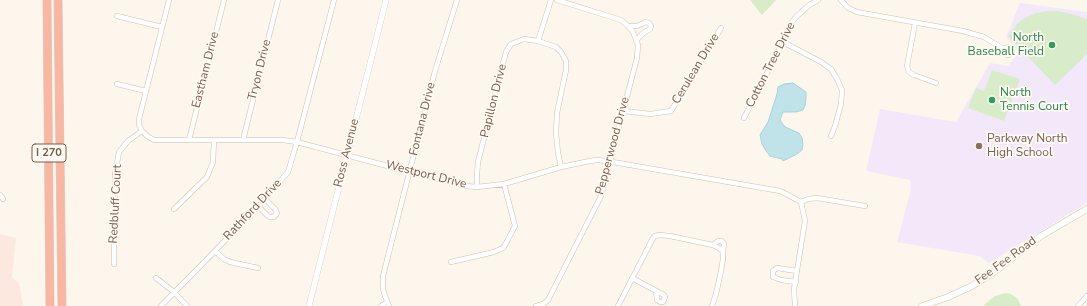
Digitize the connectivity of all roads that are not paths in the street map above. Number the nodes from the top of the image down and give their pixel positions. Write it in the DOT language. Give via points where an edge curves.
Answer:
graph roads {
  1 [pos="47,0"];
  2 [pos="58,0"];
  3 [pos="169,0"];
  4 [pos="224,0"];
  5 [pos="278,0"];
  6 [pos="334,0"];
  7 [pos="386,0"];
  8 [pos="457,0"];
  9 [pos="551,0"];
  10 [pos="557,0"];
  11 [pos="818,0"];
  12 [pos="841,0"];
  13 [pos="116,16"];
  14 [pos="915,23"];
  15 [pos="628,26"];
  16 [pos="162,27"];
  17 [pos="721,28"];
  18 [pos="538,41"];
  19 [pos="636,41"];
  20 [pos="783,42"];
  21 [pos="1004,49"];
  22 [pos="936,83"];
  23 [pos="117,84"];
  24 [pos="146,91"];
  25 [pos="624,111"];
  26 [pos="744,118"];
  27 [pos="142,131"];
  28 [pos="831,136"];
  29 [pos="189,140"];
  30 [pos="214,140"];
  31 [pos="243,140"];
  32 [pos="297,142"];
  33 [pos="347,156"];
  34 [pos="610,162"];
  35 [pos="561,167"];
  36 [pos="410,172"];
  37 [pos="504,184"];
  38 [pos="477,188"];
  39 [pos="265,199"];
  40 [pos="801,202"];
  41 [pos="258,206"];
  42 [pos="865,206"];
  43 [pos="174,209"];
  44 [pos="1087,209"];
  45 [pos="713,245"];
  46 [pos="215,251"];
  47 [pos="723,252"];
  48 [pos="452,262"];
  49 [pos="114,264"];
  50 [pos="258,268"];
  51 [pos="797,271"];
  52 [pos="156,278"];
  53 [pos="632,278"];
  54 [pos="796,282"];
  55 [pos="656,291"];
  56 [pos="174,292"];
  57 [pos="1087,296"];
  58 [pos="388,304"];
  59 [pos="50,306"];
  60 [pos="62,306"];
  61 [pos="161,306"];
  62 [pos="187,306"];
  63 [pos="309,306"];
  64 [pos="381,306"];
  65 [pos="536,306"];
  66 [pos="618,306"];
  67 [pos="712,306"];
  68 [pos="794,306"];
  69 [pos="922,306"];
  70 [pos="1078,306"];
  1 -- 59 [label="highway, I 270"];
  2 -- 60 [label="highway, I 270"];
  3 -- 16 [label="street"];
  4 -- 29 [label="street, Eastham Drive"];
  5 -- 31 [label="street, Tryon Drive"];
  6 -- 32 [label="street, Rathford Drive"];
  7 -- 33 [label="street, Ross Avenue"];
  8 -- 36 [label="street, Fontana Drive" via="435,71"];
  9 -- 18 [label="street"];
  10 -- 15 [label="street" via="621,20"];
  11 -- 20 [label="street, Cotton Tree Drive" via="796,17 789,26"];
  12 -- 14 [label="street" via="848,8 857,12"];
  13 -- 16 [label="street"];
  14 -- 21 [label="street" via="972,33"];
  14 -- 22 [label="street" via="907,66 909,72"];
  15 -- 19 [label="street, Pepperwood Drive"];
  15 -- 19 [label="street" via="646,22 651,26"];
  16 -- 24 [label="street"];
  17 -- 25 [label="street, Cerulean Drive" via="671,111 650,114"];
  18 -- 35 [label="street, Papillon Drive" via="556,47 566,61 556,133"];
  18 -- 38 [label="street, Papillon Drive" via="517,41 511,44 506,52 478,162"];
  19 -- 25 [label="street, Pepperwood Drive" via="637,58"];
  20 -- 26 [label="street, Cotton Tree Drive"];
  20 -- 28 [label="street" via="831,69 837,79 842,90 842,104"];
  23 -- 24 [label="street"];
  24 -- 27 [label="street" via="139,119"];
  25 -- 34 [label="street, Pepperwood Drive"];
  27 -- 29 [label="street, Westport Drive" via="154,140"];
  27 -- 49 [label="street, Redbluff Court" via="128,141 119,152 115,174"];
  29 -- 30 [label="street, Westport Drive"];
  30 -- 31 [label="street, Westport Drive"];
  30 -- 43 [label="street" via="213,162 207,177"];
  31 -- 32 [label="street, Westport Drive"];
  32 -- 33 [label="street, Westport Drive"];
  32 -- 39 [label="street, Rathford Drive" via="288,172"];
  33 -- 36 [label="street, Westport Drive"];
  33 -- 63 [label="street, Ross Avenue"];
  34 -- 35 [label="street, Westport Drive" via="596,160"];
  34 -- 40 [label="street, Westport Drive" via="780,191"];
  34 -- 65 [label="street, Pepperwood Drive" via="601,196 556,286 548,300"];
  35 -- 37 [label="street, Westport Drive"];
  36 -- 38 [label="street, Westport Drive"];
  36 -- 58 [label="street, Fontana Drive" via="383,276 383,289"];
  37 -- 38 [label="street, Westport Drive"];
  37 -- 48 [label="street" via="514,226 505,245 494,252"];
  39 -- 41 [label="street, Rathford Drive"];
  39 -- 41 [label="street" via="276,210 274,217 268,216"];
  40 -- 42 [label="street" via="817,198"];
  40 -- 51 [label="street" via="805,220"];
  41 -- 46 [label="street, Rathford Drive"];
  44 -- 69 [label="main road, Fee Fee Road" via="1041,236 972,286"];
  45 -- 47 [label="street"];
  45 -- 47 [label="street" via="718,241 722,242"];
  45 -- 53 [label="street" via="656,236"];
  46 -- 50 [label="street" via="230,262"];
  46 -- 56 [label="street, Rathford Drive"];
  47 -- 67 [label="street"];
  51 -- 54 [label="street"];
  51 -- 54 [label="street" via="777,268 773,271 773,277"];
  52 -- 56 [label="street"];
  53 -- 55 [label="street"];
  53 -- 66 [label="street"];
  54 -- 68 [label="street"];
  56 -- 61 [label="street, Rathford Drive"];
  56 -- 62 [label="street"];
  57 -- 70 [label="street"];
  58 -- 64 [label="street, Fontana Drive"];
}
